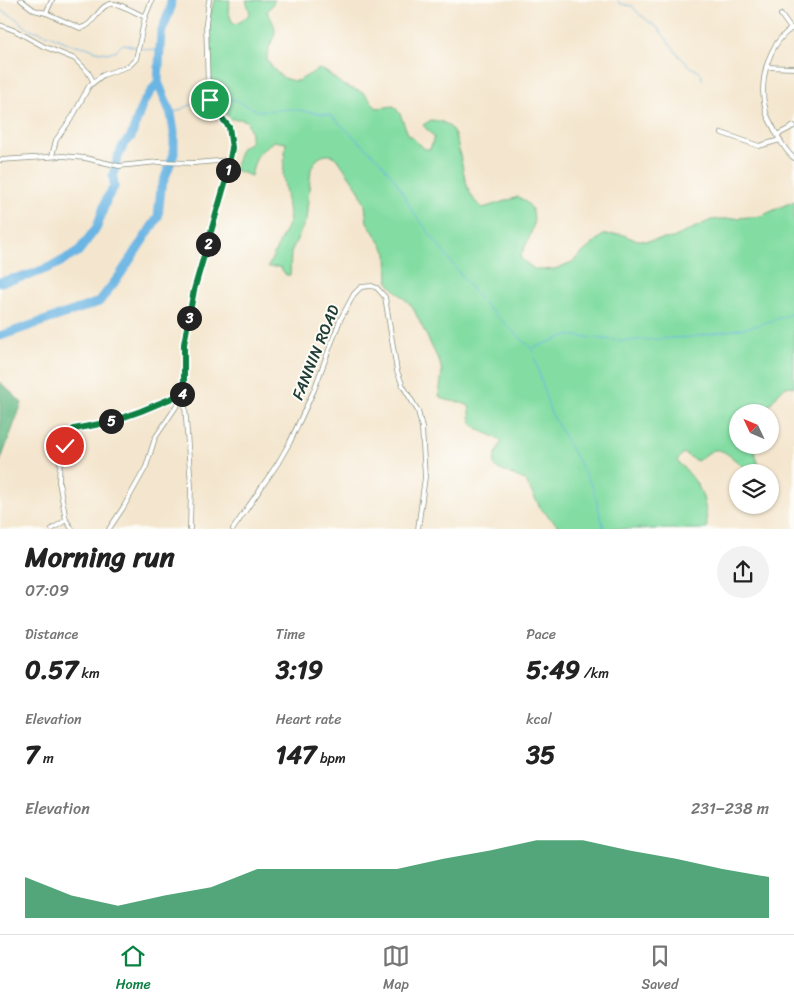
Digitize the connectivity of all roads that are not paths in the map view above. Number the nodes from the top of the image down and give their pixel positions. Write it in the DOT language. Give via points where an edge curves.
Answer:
graph roads {
  1 [pos="22,0"];
  2 [pos="52,0"];
  3 [pos="152,0"];
  4 [pos="209,0"];
  5 [pos="46,13"];
  6 [pos="780,15"];
  7 [pos="145,17"];
  8 [pos="0,25"];
  9 [pos="792,28"];
  10 [pos="766,67"];
  11 [pos="794,68"];
  12 [pos="93,81"];
  13 [pos="794,126"];
  14 [pos="722,133"];
  15 [pos="777,135"];
  16 [pos="780,140"];
  17 [pos="52,156"];
  18 [pos="794,158"];
  19 [pos="0,160"];
  20 [pos="230,160"];
  21 [pos="184,393"];
  22 [pos="184,399"];
  23 [pos="66,520"];
  24 [pos="52,529"];
  25 [pos="72,529"];
  26 [pos="109,529"];
  27 [pos="190,529"];
  28 [pos="233,529"];
  29 [pos="418,529"];
  1 -- 5 [label="street" via="34,10"];
  2 -- 5 [label="street"];
  3 -- 7 [label="street"];
  4 -- 20 [label="street" via="206,23 208,89 214,108 229,127 232,139"];
  5 -- 7 [label="street" via="80,28 89,25 102,8 111,4"];
  6 -- 9 [label="street"];
  7 -- 12 [label="street" via="136,59 129,66"];
  8 -- 12 [label="street" via="75,59"];
  9 -- 10 [label="street" via="779,42"];
  10 -- 11 [label="street"];
  10 -- 15 [label="street" via="765,110"];
  12 -- 17 [label="street" via="56,140"];
  13 -- 15 [label="street"];
  14 -- 16 [label="street" via="759,146"];
  15 -- 16 [label="street"];
  16 -- 18 [label="street"];
  17 -- 19 [label="street"];
  17 -- 20 [label="street" via="85,158 113,166"];
  20 -- 21 [label="street" via="194,290 184,344"];
  21 -- 22 [label="street"];
  21 -- 23 [label="street" via="110,422 78,428 71,433 59,468"];
  22 -- 26 [label="street" via="155,438 146,467"];
  22 -- 27 [label="street" via="191,485"];
  23 -- 24 [label="street"];
  23 -- 25 [label="street"];
  28 -- 29 [label="street, FANNIN ROAD" via="285,452 314,390 346,307 354,294 366,286 377,288 385,297 397,370 420,416 425,477"];
}
